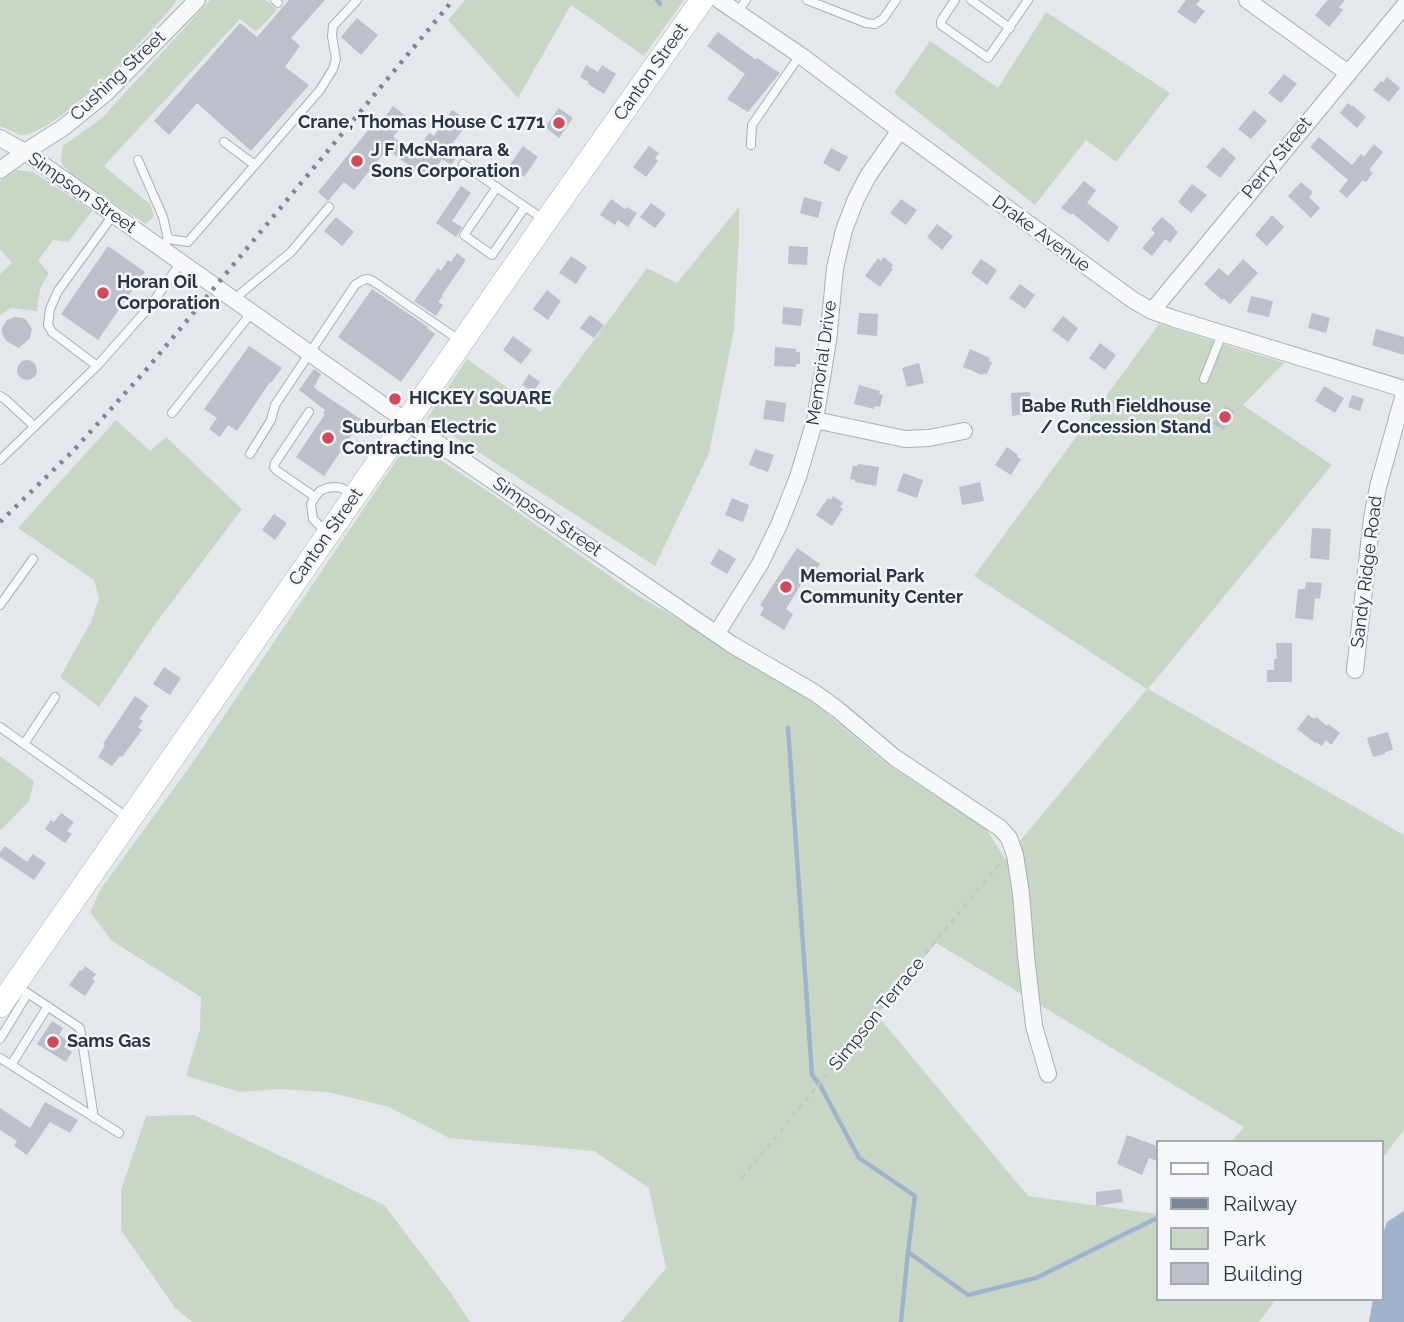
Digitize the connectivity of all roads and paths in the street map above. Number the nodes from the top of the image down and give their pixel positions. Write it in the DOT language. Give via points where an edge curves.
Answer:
graph roads {
  1 [pos="196,0"];
  2 [pos="357,0"];
  3 [pos="702,0"];
  4 [pos="719,0"];
  5 [pos="807,0"];
  6 [pos="896,0"];
  7 [pos="955,0"];
  8 [pos="971,0"];
  9 [pos="1028,0"];
  10 [pos="1247,0"];
  11 [pos="742,6"];
  12 [pos="1404,6"];
  13 [pos="1010,28"];
  14 [pos="800,55"];
  15 [pos="1348,73"];
  16 [pos="900,130"];
  17 [pos="0,138"];
  18 [pos="224,142"];
  19 [pos="751,145"];
  20 [pos="24,152"];
  21 [pos="138,160"];
  22 [pos="464,164"];
  23 [pos="255,166"];
  24 [pos="0,170"];
  25 [pos="497,187"];
  26 [pos="526,206"];
  27 [pos="329,207"];
  28 [pos="113,215"];
  29 [pos="546,220"];
  30 [pos="164,244"];
  31 [pos="181,262"];
  32 [pos="234,299"];
  33 [pos="1152,311"];
  34 [pos="253,312"];
  35 [pos="1222,334"];
  36 [pos="462,342"];
  37 [pos="310,353"];
  38 [pos="97,366"];
  39 [pos="1204,379"];
  40 [pos="1404,388"];
  41 [pos="1404,394"];
  42 [pos="0,396"];
  43 [pos="309,412"];
  44 [pos="172,413"];
  45 [pos="815,420"];
  46 [pos="407,422"];
  47 [pos="34,426"];
  48 [pos="964,431"];
  49 [pos="250,454"];
  50 [pos="0,460"];
  51 [pos="314,497"];
  52 [pos="354,497"];
  53 [pos="328,533"];
  54 [pos="33,559"];
  55 [pos="0,604"];
  56 [pos="717,633"];
  57 [pos="1355,670"];
  58 [pos="55,697"];
  59 [pos="0,727"];
  60 [pos="24,744"];
  61 [pos="130,819"];
  62 [pos="1015,855"];
  63 [pos="10,995"];
  64 [pos="48,1006"];
  65 [pos="0,1039"];
  66 [pos="0,1058"];
  67 [pos="11,1065"];
  68 [pos="1048,1074"];
  69 [pos="94,1118"];
  70 [pos="119,1133"];
  71 [pos="742,1178"];
  1 -- 20 [label="street, Cushing Street" via="107,92"];
  2 -- 23 [label="lane" via="333,26 336,59 328,79"];
  3 -- 29 [label="main road, Canton Street"];
  4 -- 11 [label="street, Drake Avenue"];
  5 -- 6 [label="lane" via="875,24"];
  7 -- 13 [label="lane" via="941,25 987,58"];
  8 -- 13 [label="lane"];
  9 -- 13 [label="lane"];
  10 -- 15 [label="street"];
  11 -- 14 [label="street, Drake Avenue"];
  12 -- 15 [label="street, Perry Street"];
  14 -- 16 [label="street, Drake Avenue"];
  14 -- 19 [label="lane" via="752,125"];
  15 -- 33 [label="street, Perry Street"];
  16 -- 33 [label="street, Drake Avenue" via="1118,291"];
  16 -- 45 [label="street, Memorial Drive" via="860,191 844,230"];
  17 -- 20 [label="street, Simpson Street"];
  18 -- 23 [label="lane"];
  20 -- 24 [label="street, Cushing Street"];
  20 -- 28 [label="street, Simpson Street"];
  21 -- 30 [label="lane" via="163,217"];
  22 -- 25 [label="lane"];
  23 -- 30 [label="lane" via="188,242"];
  25 -- 26 [label="lane"];
  25 -- 26 [label="lane" via="464,235 492,255"];
  26 -- 29 [label="lane"];
  27 -- 32 [label="lane" via="291,251"];
  28 -- 30 [label="street, Simpson Street"];
  28 -- 38 [label="lane" via="58,290 48,325"];
  29 -- 36 [label="main road, Canton Street"];
  30 -- 31 [label="street, Simpson Street"];
  31 -- 32 [label="street, Simpson Street"];
  31 -- 38 [label="lane"];
  32 -- 34 [label="street, Simpson Street"];
  33 -- 35 [label="street, Drake Avenue"];
  34 -- 37 [label="street, Simpson Street"];
  34 -- 44 [label="lane"];
  35 -- 39 [label="lane"];
  35 -- 40 [label="street, Drake Avenue"];
  36 -- 37 [label="lane" via="368,279 355,285"];
  36 -- 46 [label="main road, Canton Street"];
  37 -- 46 [label="street, Simpson Street"];
  37 -- 49 [label="lane" via="275,405"];
  38 -- 47 [label="lane"];
  41 -- 57 [label="street, Sandy Ridge Road" via="1372,518"];
  42 -- 47 [label="lane"];
  43 -- 51 [label="lane" via="274,467"];
  45 -- 48 [label="street" via="905,439"];
  45 -- 56 [label="street, Memorial Drive" via="779,525"];
  46 -- 52 [label="main road, Canton Street"];
  46 -- 56 [label="street, Simpson Street"];
  47 -- 50 [label="lane"];
  51 -- 52 [label="lane" via="335,487"];
  51 -- 53 [label="lane" via="313,519"];
  52 -- 53 [label="main road, Canton Street"];
  53 -- 61 [label="main road, Canton Street"];
  54 -- 55 [label="lane"];
  56 -- 62 [label="street, Simpson Street" via="815,693 894,757 992,821 1009,838"];
  58 -- 60 [label="lane"];
  59 -- 60 [label="lane"];
  60 -- 61 [label="lane"];
  61 -- 63 [label="main road, Canton Street"];
  62 -- 68 [label="street" via="1034,1026"];
  62 -- 71 [label="path, Simpson Terrace" via="1004,859"];
  63 -- 64 [label="lane"];
  63 -- 65 [label="lane"];
  64 -- 67 [label="lane"];
  64 -- 69 [label="lane" via="80,1028"];
  66 -- 67 [label="lane"];
  67 -- 69 [label="lane"];
  69 -- 70 [label="lane"];
}
